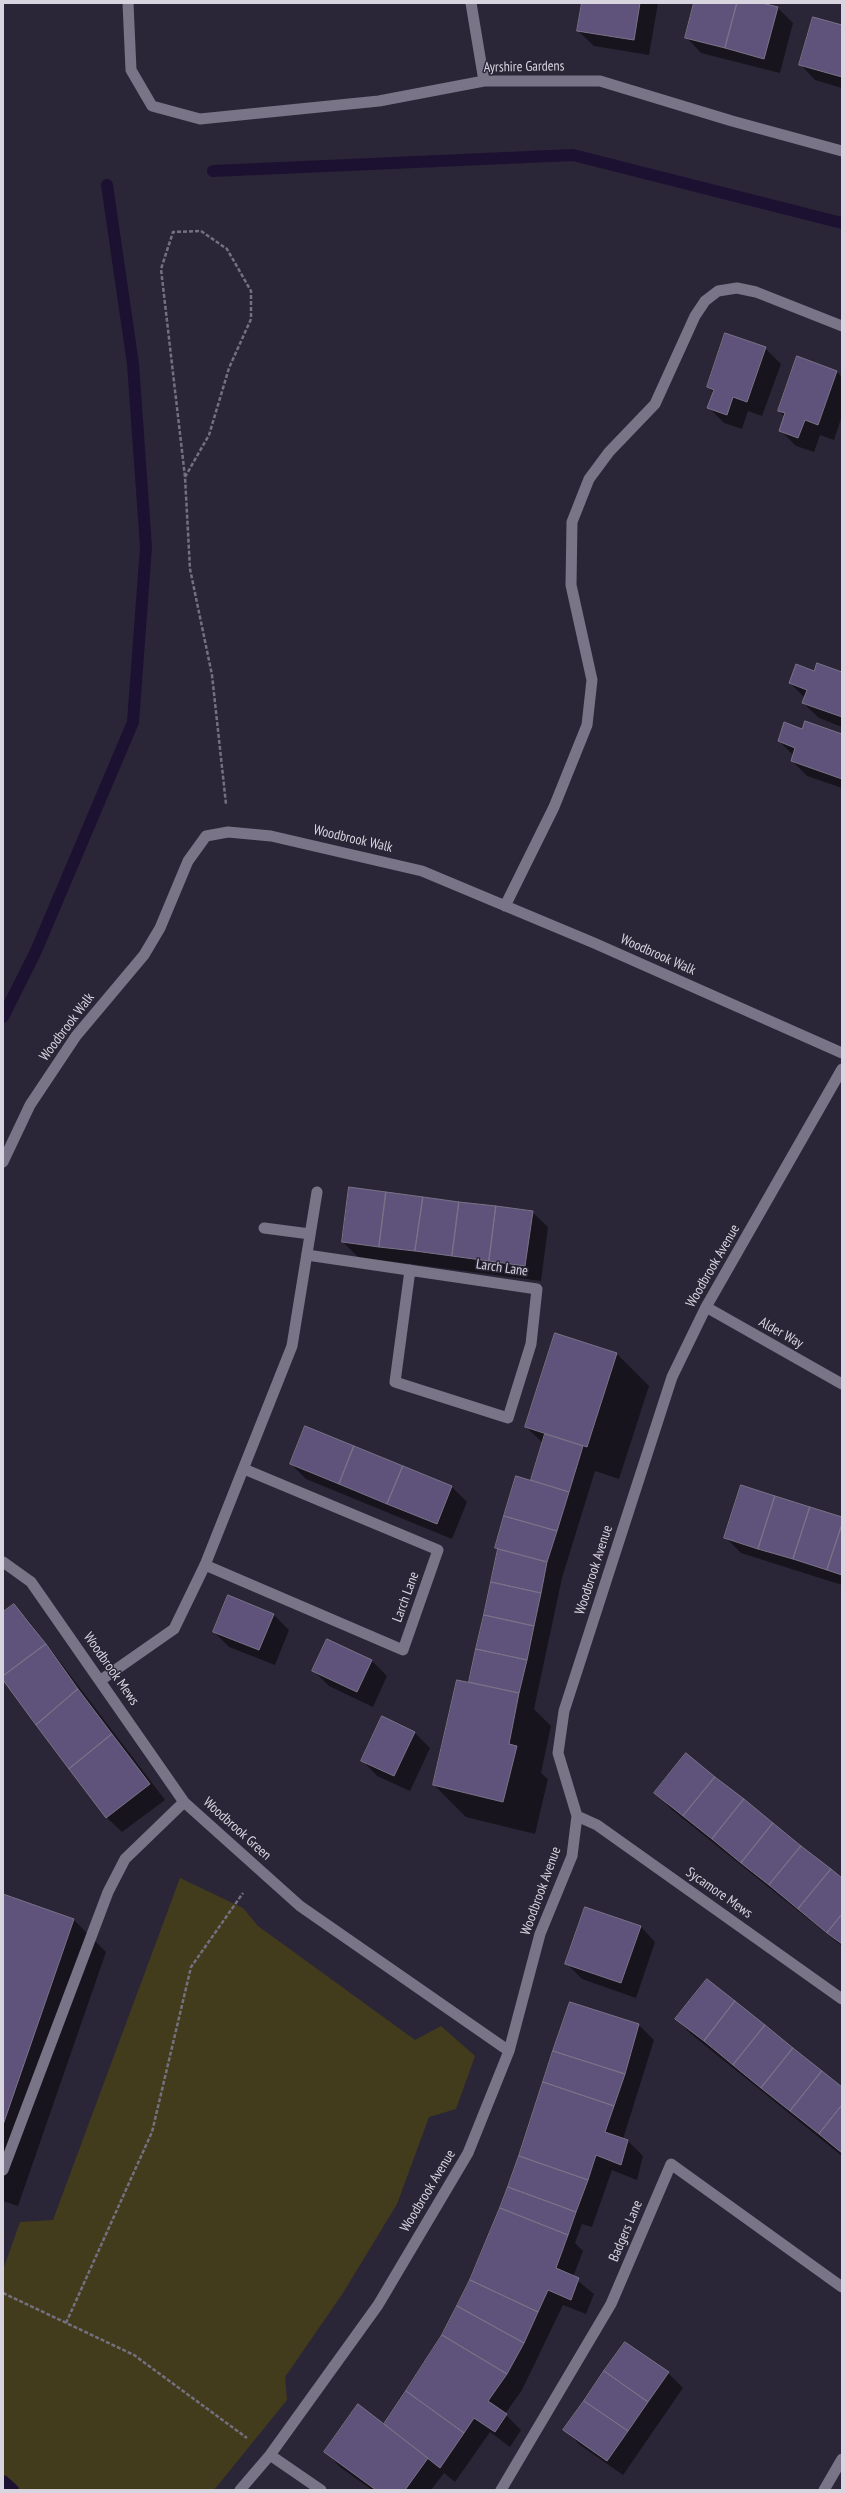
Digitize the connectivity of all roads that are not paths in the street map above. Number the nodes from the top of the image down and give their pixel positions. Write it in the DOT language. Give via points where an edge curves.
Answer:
graph roads {
  1 [pos="128,3"];
  2 [pos="471,3"];
  3 [pos="484,81"];
  4 [pos="842,151"];
  5 [pos="842,326"];
  6 [pos="505,906"];
  7 [pos="842,1052"];
  8 [pos="842,1070"];
  9 [pos="3,1162"];
  10 [pos="317,1192"];
  11 [pos="264,1228"];
  12 [pos="310,1234"];
  13 [pos="307,1254"];
  14 [pos="410,1270"];
  15 [pos="706,1307"];
  16 [pos="842,1384"];
  17 [pos="244,1469"];
  18 [pos="3,1562"];
  19 [pos="205,1565"];
  20 [pos="101,1680"];
  21 [pos="184,1802"];
  22 [pos="577,1816"];
  23 [pos="842,1999"];
  24 [pos="509,2051"];
  25 [pos="3,2170"];
  26 [pos="842,2287"];
  27 [pos="270,2455"];
  28 [pos="842,2459"];
  29 [pos="240,2490"];
  30 [pos="321,2490"];
  31 [pos="501,2490"];
  32 [pos="824,2490"];
  1 -- 3 [label="street, Ayrshire Gardens" via="131,70 152,106 200,119 379,101"];
  2 -- 3 [label="street"];
  3 -- 4 [label="street, Ayrshire Gardens" via="600,81"];
  5 -- 6 [label="street" via="756,292 737,288 718,291 705,301 695,316 655,404 610,452 589,479 572,522 571,585 592,680 587,725 554,807"];
  6 -- 7 [label="street, Woodbrook Walk"];
  6 -- 9 [label="street, Woodbrook Walk" via="422,871 271,836 228,832 206,836 188,861 160,928 144,955 76,1036 34,1098"];
  8 -- 15 [label="street, Woodbrook Avenue"];
  10 -- 12 [label="street"];
  11 -- 12 [label="street"];
  12 -- 13 [label="street"];
  13 -- 14 [label="street, Larch Lane"];
  13 -- 17 [label="street" via="292,1346"];
  14 -- 14 [label="street, Larch Lane" via="395,1382 508,1418 532,1344 537,1288"];
  15 -- 16 [label="street, Alder Way"];
  15 -- 22 [label="street, Woodbrook Avenue" via="672,1377 564,1711 558,1753"];
  17 -- 19 [label="street"];
  17 -- 19 [label="street, Larch Lane" via="438,1550 403,1650"];
  18 -- 20 [label="street, Woodbrook Mews" via="31,1582"];
  19 -- 20 [label="street" via="174,1629"];
  20 -- 21 [label="street, Woodbrook Mews"];
  21 -- 24 [label="street, Woodbrook Green" via="300,1906"];
  21 -- 25 [label="street, Woodbrook Green" via="125,1859 108,1892"];
  22 -- 23 [label="street, Sycamore Mews" via="597,1825"];
  22 -- 24 [label="street, Woodbrook Avenue" via="572,1856 540,1934"];
  24 -- 27 [label="street, Woodbrook Avenue" via="468,2153 378,2305"];
  26 -- 31 [label="street, Badgers Lane" via="671,2164 612,2304"];
  27 -- 29 [label="street, Woodbrook Avenue"];
  27 -- 30 [label="street"];
  28 -- 32 [label="street"];
}
